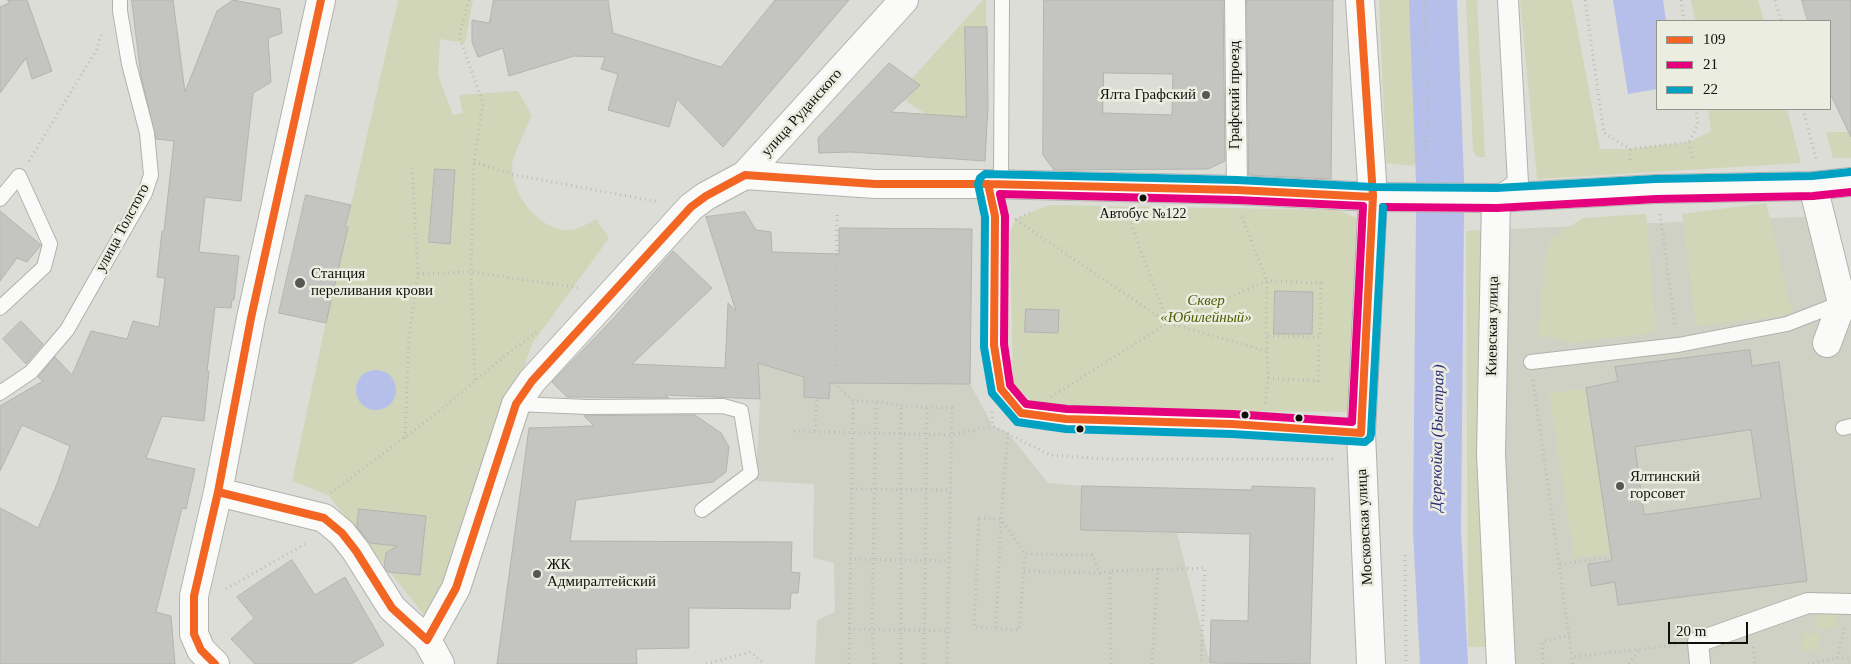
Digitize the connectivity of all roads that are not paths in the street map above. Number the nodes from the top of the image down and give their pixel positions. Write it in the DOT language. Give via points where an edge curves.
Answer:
graph roads {
  1 [pos="321,0"];
  2 [pos="904,0"];
  3 [pos="1002,0"];
  4 [pos="1235,0"];
  5 [pos="1360,0"];
  6 [pos="1508,0"];
  7 [pos="120,6"];
  8 [pos="1815,173"];
  9 [pos="745,175"];
  10 [pos="1851,182"];
  11 [pos="998,185"];
  12 [pos="1236,190"];
  13 [pos="1851,195"];
  14 [pos="1373,197"];
  15 [pos="1496,198"];
  16 [pos="0,200"];
  17 [pos="1842,303"];
  18 [pos="0,308"];
  19 [pos="1827,343"];
  20 [pos="1531,362"];
  21 [pos="0,392"];
  22 [pos="516,404"];
  23 [pos="1352,433"];
  24 [pos="218,492"];
  25 [pos="702,510"];
  26 [pos="1851,604"];
  27 [pos="427,640"];
  28 [pos="205,659"];
  29 [pos="440,664"];
  30 [pos="1371,664"];
  31 [pos="1501,664"];
  32 [pos="1700,664"];
  1 -- 24 [label="main road" via="251,318"];
  2 -- 9 [label="main road, улица Руданского"];
  3 -- 11 [label="lane" via="1001,178"];
  4 -- 12 [label="street, Графский проезд"];
  5 -- 14 [label="main road, Московская улица"];
  6 -- 15 [label="street" via="1518,183"];
  7 -- 21 [label="lane, улица Толстого" via="129,64 147,133 151,175 145,194 67,330 31,372"];
  8 -- 10 [label="main road"];
  8 -- 13 [label="main road"];
  8 -- 15 [label="main road" via="1656,189"];
  8 -- 17 [label="main road"];
  9 -- 11 [label="main road" via="875,184"];
  9 -- 22 [label="main road, улица Руданского" via="691,207 532,381"];
  11 -- 12 [label="main road"];
  11 -- 23 [label="lane" via="994,345 1001,389 1021,412 1066,419 1232,424"];
  12 -- 14 [label="main road"];
  14 -- 15 [label="main road"];
  14 -- 23 [label="main road, Московская улица"];
  15 -- 31 [label="main road, Киевская улица" via="1491,454"];
  16 -- 18 [label="lane" via="20,176 50,244 44,267"];
  17 -- 19 [label="main road"];
  17 -- 20 [label="lane" via="1787,324 1678,345"];
  22 -- 25 [label="lane" via="723,406 741,411 751,473"];
  22 -- 27 [label="main road, улица Руданского" via="456,588"];
  23 -- 30 [label="main road, Московская улица"];
  24 -- 27 [label="main road" via="324,518 356,551 392,608"];
  24 -- 28 [label="main road" via="194,596 194,634"];
  26 -- 32 [label="street" via="1808,603 1698,642"];
  27 -- 29 [label="main road"];
}
